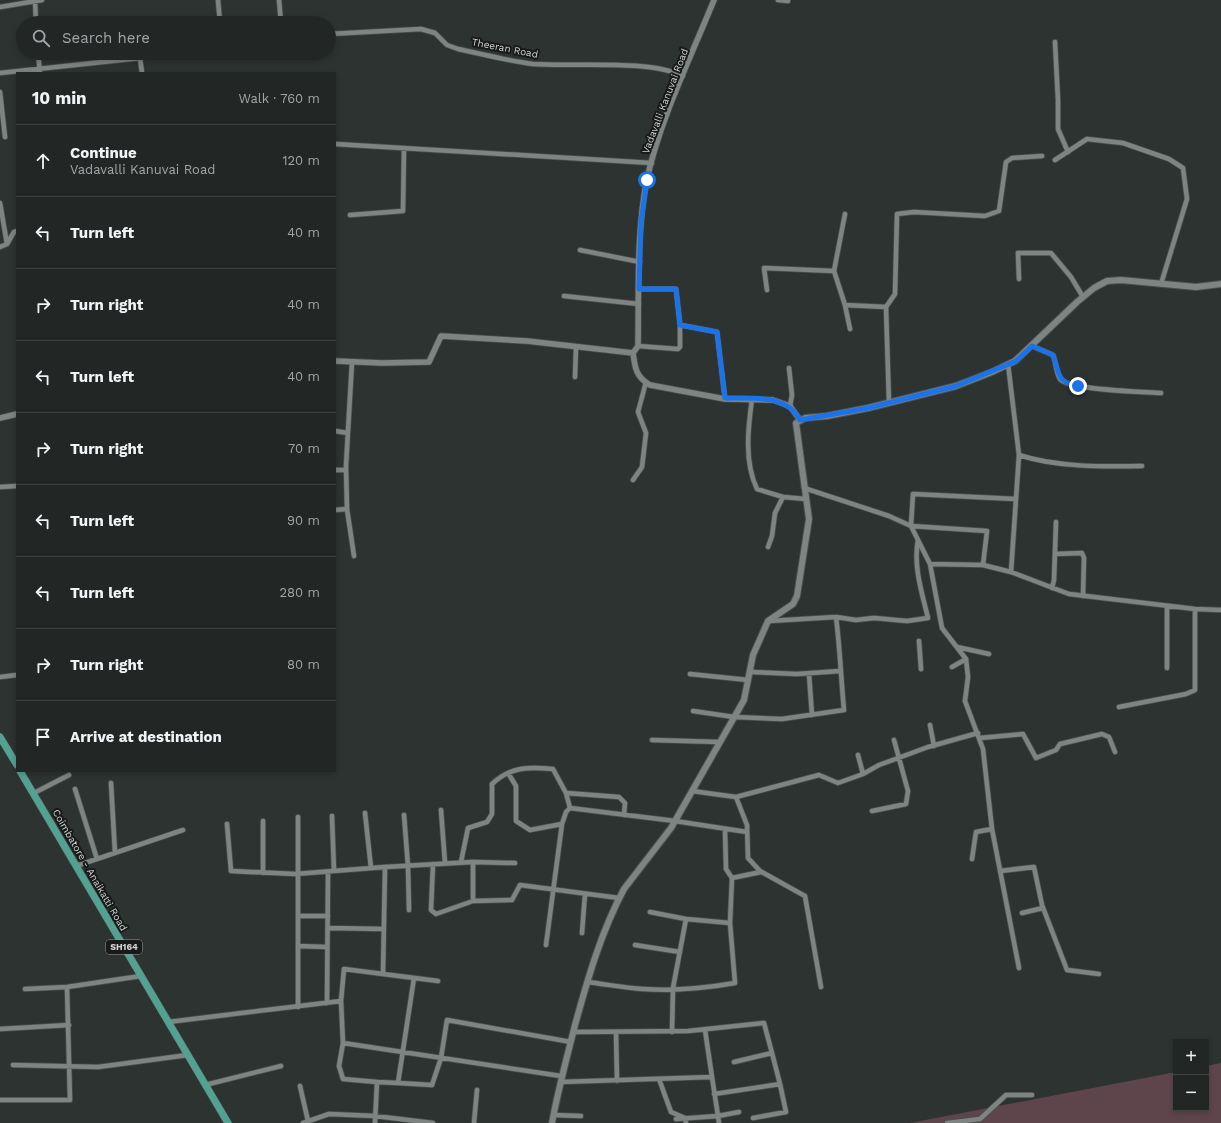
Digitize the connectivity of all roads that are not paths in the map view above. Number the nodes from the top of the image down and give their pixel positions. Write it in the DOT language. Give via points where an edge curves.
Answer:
graph roads {
  1 [pos="35,0"];
  2 [pos="42,0"];
  3 [pos="218,0"];
  4 [pos="279,0"];
  5 [pos="714,0"];
  6 [pos="778,0"];
  7 [pos="788,1"];
  8 [pos="0,7"];
  9 [pos="36,16"];
  10 [pos="219,16"];
  11 [pos="280,16"];
  12 [pos="336,34"];
  13 [pos="1055,42"];
  14 [pos="38,60"];
  15 [pos="118,60"];
  16 [pos="140,60"];
  17 [pos="39,67"];
  18 [pos="40,72"];
  19 [pos="142,72"];
  20 [pos="0,73"];
  21 [pos="683,76"];
  22 [pos="0,92"];
  23 [pos="6,137"];
  24 [pos="336,144"];
  25 [pos="404,148"];
  26 [pos="1068,152"];
  27 [pos="1042,156"];
  28 [pos="1055,160"];
  29 [pos="652,163"];
  30 [pos="0,203"];
  31 [pos="845,214"];
  32 [pos="350,215"];
  33 [pos="16,231"];
  34 [pos="7,244"];
  35 [pos="0,248"];
  36 [pos="580,250"];
  37 [pos="640,262"];
  38 [pos="834,271"];
  39 [pos="1019,279"];
  40 [pos="1161,284"];
  41 [pos="1220,286"];
  42 [pos="639,289"];
  43 [pos="767,290"];
  44 [pos="564,296"];
  45 [pos="1082,298"];
  46 [pos="639,304"];
  47 [pos="845,305"];
  48 [pos="886,307"];
  49 [pos="680,325"];
  50 [pos="850,329"];
  51 [pos="638,346"];
  52 [pos="1032,346"];
  53 [pos="576,347"];
  54 [pos="633,353"];
  55 [pos="336,361"];
  56 [pos="352,362"];
  57 [pos="1008,364"];
  58 [pos="788,368"];
  59 [pos="575,377"];
  60 [pos="646,382"];
  61 [pos="1161,393"];
  62 [pos="725,398"];
  63 [pos="752,399"];
  64 [pos="889,403"];
  65 [pos="790,406"];
  66 [pos="16,414"];
  67 [pos="0,418"];
  68 [pos="800,420"];
  69 [pos="336,431"];
  70 [pos="348,434"];
  71 [pos="1019,455"];
  72 [pos="1142,466"];
  73 [pos="336,470"];
  74 [pos="346,470"];
  75 [pos="633,480"];
  76 [pos="16,486"];
  77 [pos="0,487"];
  78 [pos="804,488"];
  79 [pos="783,497"];
  80 [pos="806,499"];
  81 [pos="1016,499"];
  82 [pos="347,509"];
  83 [pos="336,510"];
  84 [pos="1056,522"];
  85 [pos="911,526"];
  86 [pos="918,540"];
  87 [pos="768,547"];
  88 [pos="1055,554"];
  89 [pos="354,556"];
  90 [pos="930,564"];
  91 [pos="983,565"];
  92 [pos="1011,572"];
  93 [pos="1052,588"];
  94 [pos="1083,596"];
  95 [pos="1167,606"];
  96 [pos="1195,609"];
  97 [pos="1221,610"];
  98 [pos="836,617"];
  99 [pos="768,621"];
  100 [pos="919,641"];
  101 [pos="957,647"];
  102 [pos="989,654"];
  103 [pos="966,659"];
  104 [pos="952,667"];
  105 [pos="1167,668"];
  106 [pos="921,669"];
  107 [pos="750,672"];
  108 [pos="840,672"];
  109 [pos="690,674"];
  110 [pos="809,674"];
  111 [pos="16,675"];
  112 [pos="0,677"];
  113 [pos="748,680"];
  114 [pos="1119,707"];
  115 [pos="692,711"];
  116 [pos="812,715"];
  117 [pos="734,717"];
  118 [pos="930,726"];
  119 [pos="979,735"];
  120 [pos="0,736"];
  121 [pos="652,740"];
  122 [pos="894,740"];
  123 [pos="719,742"];
  124 [pos="934,746"];
  125 [pos="4,749"];
  126 [pos="1115,752"];
  127 [pos="858,756"];
  128 [pos="898,758"];
  129 [pos="16,763"];
  130 [pos="21,772"];
  131 [pos="508,773"];
  132 [pos="863,774"];
  133 [pos="68,775"];
  134 [pos="111,783"];
  135 [pos="75,789"];
  136 [pos="692,791"];
  137 [pos="34,793"];
  138 [pos="566,793"];
  139 [pos="736,797"];
  140 [pos="570,808"];
  141 [pos="441,810"];
  142 [pos="872,811"];
  143 [pos="365,813"];
  144 [pos="404,815"];
  145 [pos="624,815"];
  146 [pos="332,816"];
  147 [pos="298,817"];
  148 [pos="263,821"];
  149 [pos="675,821"];
  150 [pos="227,824"];
  151 [pos="562,824"];
  152 [pos="992,829"];
  153 [pos="183,830"];
  154 [pos="725,830"];
  155 [pos="747,832"];
  156 [pos="115,853"];
  157 [pos="97,859"];
  158 [pos="972,860"];
  159 [pos="461,862"];
  160 [pos="473,862"];
  161 [pos="445,863"];
  162 [pos="515,863"];
  163 [pos="433,864"];
  164 [pos="76,866"];
  165 [pos="408,866"];
  166 [pos="385,867"];
  167 [pos="371,868"];
  168 [pos="334,871"];
  169 [pos="1000,871"];
  170 [pos="328,872"];
  171 [pos="761,872"];
  172 [pos="263,873"];
  173 [pos="298,874"];
  174 [pos="732,878"];
  175 [pos="552,890"];
  176 [pos="585,894"];
  177 [pos="619,898"];
  178 [pos="473,901"];
  179 [pos="1043,908"];
  180 [pos="409,910"];
  181 [pos="650,912"];
  182 [pos="1022,913"];
  183 [pos="298,916"];
  184 [pos="328,916"];
  185 [pos="686,919"];
  186 [pos="730,922"];
  187 [pos="328,928"];
  188 [pos="384,929"];
  189 [pos="582,933"];
  190 [pos="546,945"];
  191 [pos="298,946"];
  192 [pos="635,946"];
  193 [pos="327,947"];
  194 [pos="680,952"];
  195 [pos="1019,968"];
  196 [pos="383,974"];
  197 [pos="1099,974"];
  198 [pos="141,976"];
  199 [pos="414,978"];
  200 [pos="438,981"];
  201 [pos="587,982"];
  202 [pos="67,987"];
  203 [pos="821,987"];
  204 [pos="673,988"];
  205 [pos="25,989"];
  206 [pos="341,1001"];
  207 [pos="327,1003"];
  208 [pos="298,1007"];
  209 [pos="168,1022"];
  210 [pos="69,1025"];
  211 [pos="0,1029"];
  212 [pos="706,1030"];
  213 [pos="574,1032"];
  214 [pos="616,1032"];
  215 [pos="672,1032"];
  216 [pos="571,1042"];
  217 [pos="343,1043"];
  218 [pos="404,1053"];
  219 [pos="772,1053"];
  220 [pos="188,1056"];
  221 [pos="441,1058"];
  222 [pos="734,1062"];
  223 [pos="13,1065"];
  224 [pos="71,1066"];
  225 [pos="281,1066"];
  226 [pos="712,1077"];
  227 [pos="560,1079"];
  228 [pos="659,1079"];
  229 [pos="617,1080"];
  230 [pos="377,1082"];
  231 [pos="398,1083"];
  232 [pos="780,1084"];
  233 [pos="205,1085"];
  234 [pos="300,1086"];
  235 [pos="477,1090"];
  236 [pos="714,1094"];
  237 [pos="1032,1095"];
  238 [pos="0,1100"];
  239 [pos="739,1112"];
  240 [pos="554,1115"];
  241 [pos="375,1116"];
  242 [pos="581,1116"];
  243 [pos="718,1116"];
  244 [pos="753,1118"];
  245 [pos="676,1119"];
  246 [pos="308,1121"];
  247 [pos="686,1121"];
  248 [pos="228,1123"];
  249 [pos="303,1123"];
  250 [pos="375,1123"];
  251 [pos="433,1123"];
  252 [pos="474,1123"];
  253 [pos="552,1123"];
  254 [pos="719,1123"];
  255 [pos="947,1123"];
  1 -- 2 [label="street"];
  1 -- 8 [label="street"];
  1 -- 9 [label="street"];
  3 -- 10 [label="street"];
  4 -- 11 [label="street"];
  5 -- 21 [label="street, Vadavalli Kanuvai Road"];
  6 -- 7 [label="street"];
  12 -- 21 [label="street, Theeran Road" via="421,29 435,33 447,45 531,64 630,66 660,69"];
  13 -- 26 [label="street" via="1058,129"];
  14 -- 17 [label="street"];
  15 -- 17 [label="street"];
  16 -- 19 [label="street"];
  17 -- 18 [label="street"];
  17 -- 20 [label="street"];
  21 -- 29 [label="street, Vadavalli Kanuvai Road"];
  22 -- 23 [label="street"];
  24 -- 25 [label="street"];
  25 -- 29 [label="street"];
  25 -- 32 [label="street" via="403,211"];
  26 -- 28 [label="street"];
  26 -- 40 [label="street" via="1087,139 1123,143 1169,159 1183,168 1187,199"];
  27 -- 48 [label="street" via="1012,158 1006,162 999,211 993,214 897,214 895,294"];
  29 -- 37 [label="street, Vadavalli Kanuvai Road" via="641,222"];
  30 -- 34 [label="street"];
  31 -- 38 [label="street"];
  33 -- 34 [label="street"];
  34 -- 35 [label="street"];
  36 -- 37 [label="street"];
  37 -- 42 [label="street, Vadavalli Kanuvai Road"];
  38 -- 43 [label="street" via="764,268"];
  38 -- 47 [label="street"];
  39 -- 45 [label="street" via="1018,253 1051,253 1071,277"];
  40 -- 41 [label="main road"];
  40 -- 45 [label="main road" via="1108,281"];
  42 -- 46 [label="street, Vadavalli Kanuvai Road"];
  42 -- 49 [label="street" via="676,289"];
  44 -- 46 [label="street"];
  45 -- 52 [label="main road"];
  46 -- 51 [label="street, Vadavalli Kanuvai Road"];
  47 -- 48 [label="street"];
  47 -- 50 [label="street"];
  48 -- 64 [label="street"];
  49 -- 51 [label="street" via="678,349"];
  49 -- 62 [label="street" via="717,332"];
  51 -- 54 [label="street"];
  52 -- 57 [label="main road" via="1016,361"];
  52 -- 61 [label="street" via="1053,355 1060,379 1067,384"];
  53 -- 54 [label="street"];
  53 -- 56 [label="street" via="441,336 429,362"];
  53 -- 59 [label="street"];
  54 -- 60 [label="street" via="636,373"];
  55 -- 56 [label="street"];
  56 -- 70 [label="street"];
  57 -- 64 [label="main road" via="956,386"];
  57 -- 71 [label="street"];
  58 -- 65 [label="street" via="792,395"];
  60 -- 62 [label="street" via="658,387"];
  60 -- 75 [label="street" via="638,412 646,434 642,467"];
  62 -- 63 [label="street"];
  63 -- 65 [label="street" via="773,400"];
  63 -- 79 [label="street" via="748,430 753,481 757,489"];
  64 -- 68 [label="main road"];
  65 -- 68 [label="street"];
  66 -- 67 [label="street"];
  68 -- 78 [label="main road" via="796,427"];
  69 -- 70 [label="street"];
  70 -- 74 [label="street"];
  71 -- 72 [label="street" via="1039,462 1107,467"];
  71 -- 81 [label="street"];
  73 -- 74 [label="street"];
  74 -- 82 [label="street"];
  76 -- 77 [label="street"];
  78 -- 80 [label="main road"];
  78 -- 85 [label="street" via="889,516"];
  79 -- 80 [label="street"];
  79 -- 87 [label="street" via="774,513 772,536"];
  80 -- 99 [label="main road" via="809,520 796,596 793,604"];
  81 -- 85 [label="street" via="913,494"];
  81 -- 92 [label="street"];
  82 -- 83 [label="street"];
  82 -- 89 [label="street"];
  84 -- 88 [label="street"];
  85 -- 86 [label="street"];
  85 -- 91 [label="street" via="987,530"];
  86 -- 90 [label="street"];
  86 -- 98 [label="street" via="915,552 928,618 907,621"];
  88 -- 93 [label="street"];
  88 -- 94 [label="street" via="1082,553"];
  90 -- 91 [label="street"];
  90 -- 101 [label="street" via="942,628"];
  91 -- 92 [label="street"];
  92 -- 93 [label="street"];
  93 -- 94 [label="street"];
  94 -- 95 [label="street"];
  95 -- 96 [label="street"];
  95 -- 105 [label="street"];
  96 -- 97 [label="street"];
  96 -- 114 [label="street" via="1195,690"];
  98 -- 99 [label="street"];
  98 -- 108 [label="street"];
  99 -- 107 [label="main road"];
  100 -- 106 [label="street"];
  101 -- 102 [label="street"];
  101 -- 103 [label="street"];
  103 -- 104 [label="street"];
  103 -- 119 [label="street" via="968,677 965,700"];
  107 -- 110 [label="street"];
  107 -- 113 [label="main road"];
  108 -- 110 [label="street"];
  108 -- 116 [label="street" via="844,710"];
  109 -- 113 [label="street"];
  110 -- 116 [label="street"];
  111 -- 112 [label="street"];
  113 -- 117 [label="main road" via="744,700"];
  115 -- 117 [label="street"];
  116 -- 117 [label="street" via="782,720"];
  117 -- 123 [label="main road"];
  118 -- 124 [label="street"];
  119 -- 124 [label="street"];
  119 -- 126 [label="street" via="1023,734 1036,758 1056,750 1060,744 1102,734 1109,737"];
  119 -- 152 [label="street"];
  120 -- 125 [label="main road"];
  121 -- 123 [label="street"];
  122 -- 128 [label="street"];
  123 -- 136 [label="main road"];
  124 -- 128 [label="street"];
  125 -- 129 [label="main road"];
  127 -- 132 [label="street"];
  128 -- 132 [label="street"];
  128 -- 142 [label="street" via="908,791 906,804"];
  130 -- 137 [label="main road, Coimbatore - Anaikatti Road / SH164"];
  131 -- 138 [label="street" via="526,767 553,769"];
  131 -- 151 [label="street" via="516,786 516,821 530,830"];
  131 -- 159 [label="street" via="492,784 492,814 487,822 468,828"];
  132 -- 139 [label="street" via="838,783 819,775"];
  133 -- 137 [label="street"];
  134 -- 156 [label="street"];
  135 -- 157 [label="street"];
  136 -- 139 [label="street"];
  136 -- 149 [label="main road"];
  137 -- 164 [label="main road, Coimbatore - Anaikatti Road / SH164"];
  138 -- 140 [label="street"];
  138 -- 145 [label="street" via="619,797 625,802"];
  139 -- 155 [label="street" via="747,825"];
  140 -- 145 [label="street"];
  140 -- 151 [label="street"];
  141 -- 161 [label="street"];
  143 -- 167 [label="street"];
  144 -- 165 [label="street"];
  145 -- 149 [label="street"];
  146 -- 168 [label="street"];
  147 -- 173 [label="street"];
  148 -- 172 [label="street"];
  149 -- 154 [label="street"];
  149 -- 177 [label="main road"];
  150 -- 172 [label="street" via="231,871"];
  151 -- 175 [label="street"];
  152 -- 158 [label="street" via="976,832"];
  152 -- 169 [label="street"];
  153 -- 156 [label="street"];
  154 -- 155 [label="street"];
  154 -- 174 [label="street" via="726,869"];
  155 -- 171 [label="street" via="748,858"];
  156 -- 157 [label="street"];
  157 -- 164 [label="street"];
  159 -- 160 [label="street"];
  159 -- 161 [label="street"];
  160 -- 162 [label="street"];
  160 -- 178 [label="street"];
  161 -- 163 [label="street"];
  163 -- 165 [label="street"];
  163 -- 178 [label="street" via="431,910 436,914"];
  164 -- 198 [label="main road, Coimbatore - Anaikatti Road / SH164"];
  165 -- 166 [label="street"];
  165 -- 180 [label="street"];
  166 -- 167 [label="street"];
  166 -- 188 [label="street"];
  167 -- 168 [label="street"];
  168 -- 170 [label="street"];
  169 -- 179 [label="street" via="1034,866"];
  169 -- 195 [label="street"];
  170 -- 173 [label="street"];
  170 -- 184 [label="street"];
  171 -- 174 [label="street"];
  171 -- 203 [label="street" via="805,896"];
  172 -- 173 [label="street"];
  173 -- 183 [label="street"];
  174 -- 186 [label="street"];
  175 -- 176 [label="street"];
  175 -- 178 [label="street" via="520,885 512,900"];
  175 -- 190 [label="street"];
  176 -- 177 [label="street"];
  176 -- 189 [label="street"];
  177 -- 201 [label="main road" via="599,943"];
  179 -- 182 [label="street"];
  179 -- 197 [label="street" via="1067,970"];
  181 -- 185 [label="street"];
  183 -- 184 [label="street"];
  183 -- 191 [label="street"];
  184 -- 187 [label="street"];
  185 -- 186 [label="street"];
  185 -- 194 [label="street"];
  186 -- 204 [label="street" via="736,983 713,987"];
  187 -- 188 [label="street"];
  187 -- 193 [label="street"];
  188 -- 196 [label="street"];
  191 -- 193 [label="street"];
  191 -- 208 [label="street"];
  192 -- 194 [label="street"];
  193 -- 207 [label="street"];
  194 -- 204 [label="street"];
  196 -- 199 [label="street"];
  196 -- 206 [label="street" via="344,969"];
  198 -- 202 [label="street"];
  198 -- 209 [label="main road, Coimbatore - Anaikatti Road / SH164"];
  199 -- 200 [label="street"];
  199 -- 218 [label="street"];
  201 -- 204 [label="street" via="642,989"];
  201 -- 213 [label="main road"];
  202 -- 205 [label="street"];
  202 -- 210 [label="street"];
  204 -- 215 [label="street"];
  206 -- 207 [label="street"];
  206 -- 217 [label="street"];
  207 -- 208 [label="street"];
  208 -- 209 [label="street"];
  209 -- 220 [label="main road, Coimbatore - Anaikatti Road / SH164"];
  210 -- 211 [label="street"];
  210 -- 224 [label="street"];
  212 -- 215 [label="street"];
  212 -- 219 [label="street" via="764,1023"];
  212 -- 226 [label="street"];
  213 -- 214 [label="street"];
  213 -- 216 [label="main road"];
  214 -- 215 [label="street"];
  214 -- 229 [label="street"];
  216 -- 221 [label="street" via="447,1020"];
  216 -- 227 [label="main road"];
  217 -- 218 [label="street"];
  217 -- 230 [label="street" via="339,1066 343,1079"];
  218 -- 221 [label="street"];
  218 -- 231 [label="street"];
  219 -- 222 [label="street"];
  219 -- 232 [label="street"];
  220 -- 224 [label="street" via="98,1067"];
  220 -- 233 [label="main road, Coimbatore - Anaikatti Road / SH164"];
  221 -- 227 [label="street"];
  221 -- 231 [label="street" via="432,1085"];
  223 -- 224 [label="street"];
  224 -- 238 [label="street" via="70,1100"];
  225 -- 233 [label="street"];
  226 -- 228 [label="street"];
  226 -- 236 [label="street"];
  227 -- 229 [label="street"];
  227 -- 240 [label="main road"];
  228 -- 229 [label="street"];
  228 -- 247 [label="street" via="671,1112"];
  230 -- 231 [label="street"];
  230 -- 241 [label="street"];
  232 -- 236 [label="street"];
  232 -- 244 [label="street" via="786,1112"];
  233 -- 248 [label="main road, Coimbatore - Anaikatti Road / SH164"];
  234 -- 246 [label="street"];
  235 -- 252 [label="street"];
  236 -- 243 [label="street"];
  237 -- 255 [label="street" via="1006,1095 980,1119"];
  239 -- 243 [label="street"];
  240 -- 242 [label="street"];
  240 -- 253 [label="main road"];
  241 -- 246 [label="street" via="329,1114"];
  241 -- 250 [label="street"];
  241 -- 251 [label="street"];
  243 -- 247 [label="street"];
  243 -- 254 [label="street"];
  245 -- 247 [label="street"];
  246 -- 249 [label="street"];
}
